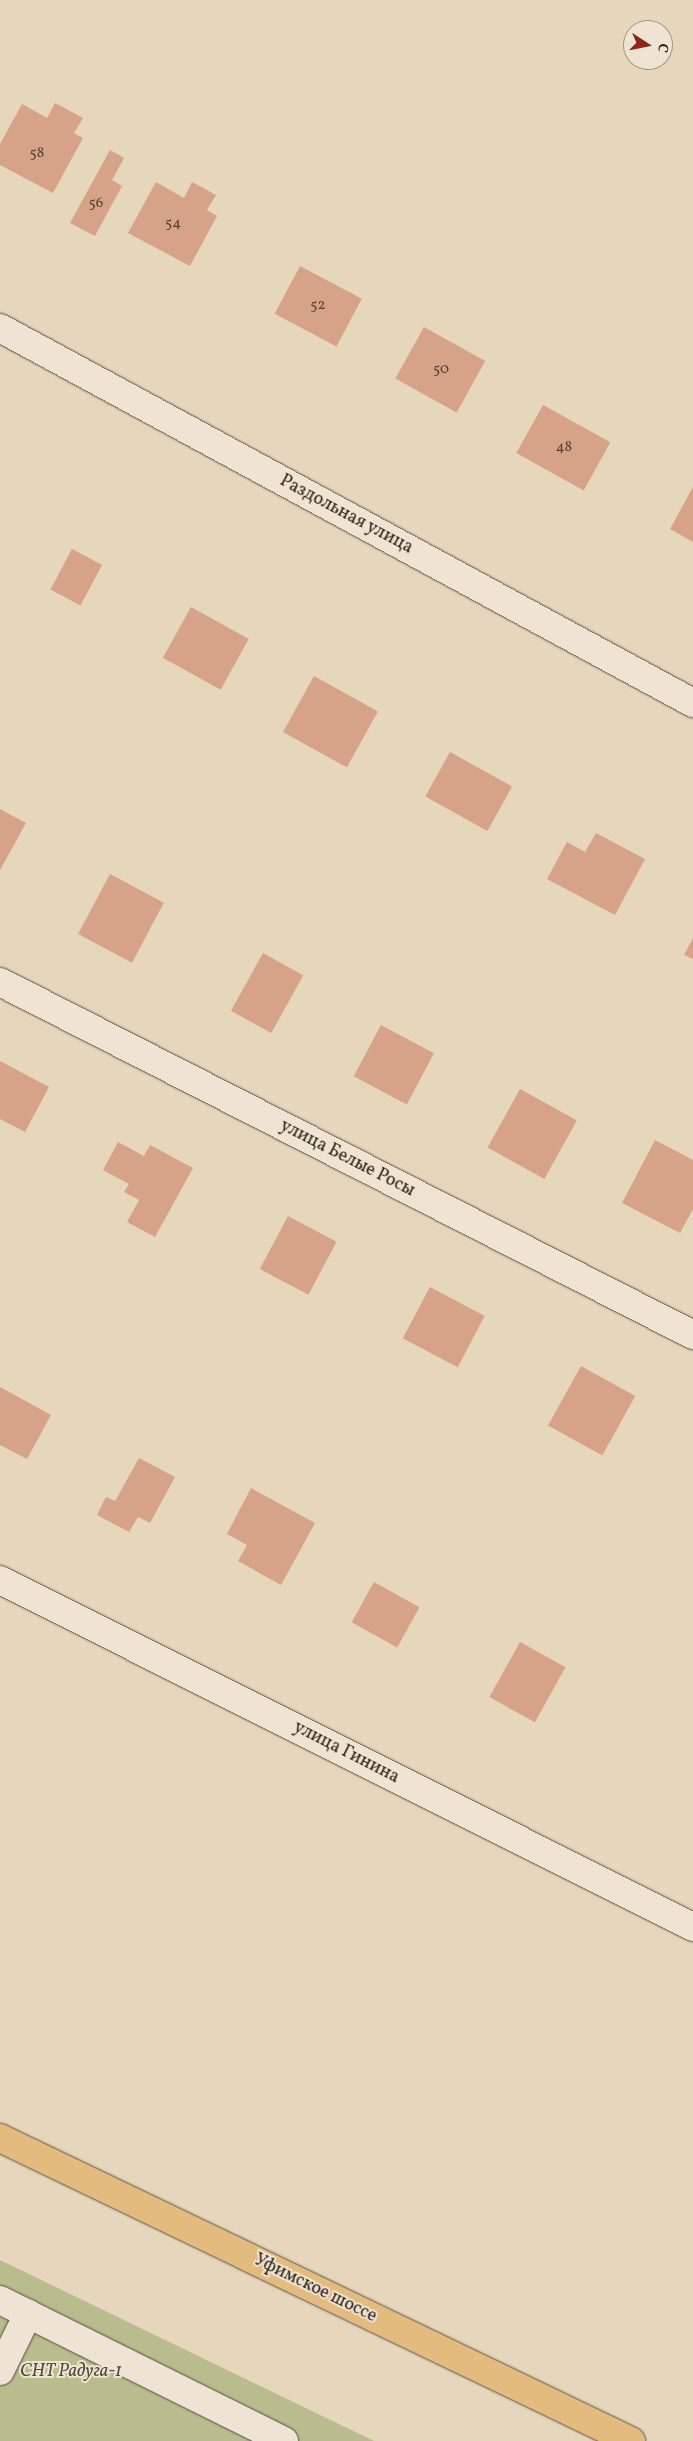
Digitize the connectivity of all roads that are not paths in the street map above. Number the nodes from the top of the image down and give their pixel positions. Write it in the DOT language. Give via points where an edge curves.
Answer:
graph roads {
  1 [pos="0,328"];
  2 [pos="693,703"];
  3 [pos="0,982"];
  4 [pos="693,1334"];
  5 [pos="0,1580"];
  6 [pos="693,1927"];
  7 [pos="0,2138"];
  8 [pos="0,2300"];
  9 [pos="28,2314"];
  10 [pos="0,2371"];
  11 [pos="241,2432"];
  12 [pos="284,2441"];
  13 [pos="631,2441"];
  1 -- 2 [label="street, Раздольная улица"];
  3 -- 4 [label="street, улица Белые Росы"];
  5 -- 6 [label="street, улица Гинина"];
  7 -- 13 [label="main road, Уфимское шоссе"];
  8 -- 9 [label="street"];
  9 -- 10 [label="street"];
  9 -- 11 [label="street"];
  11 -- 12 [label="street"];
}
